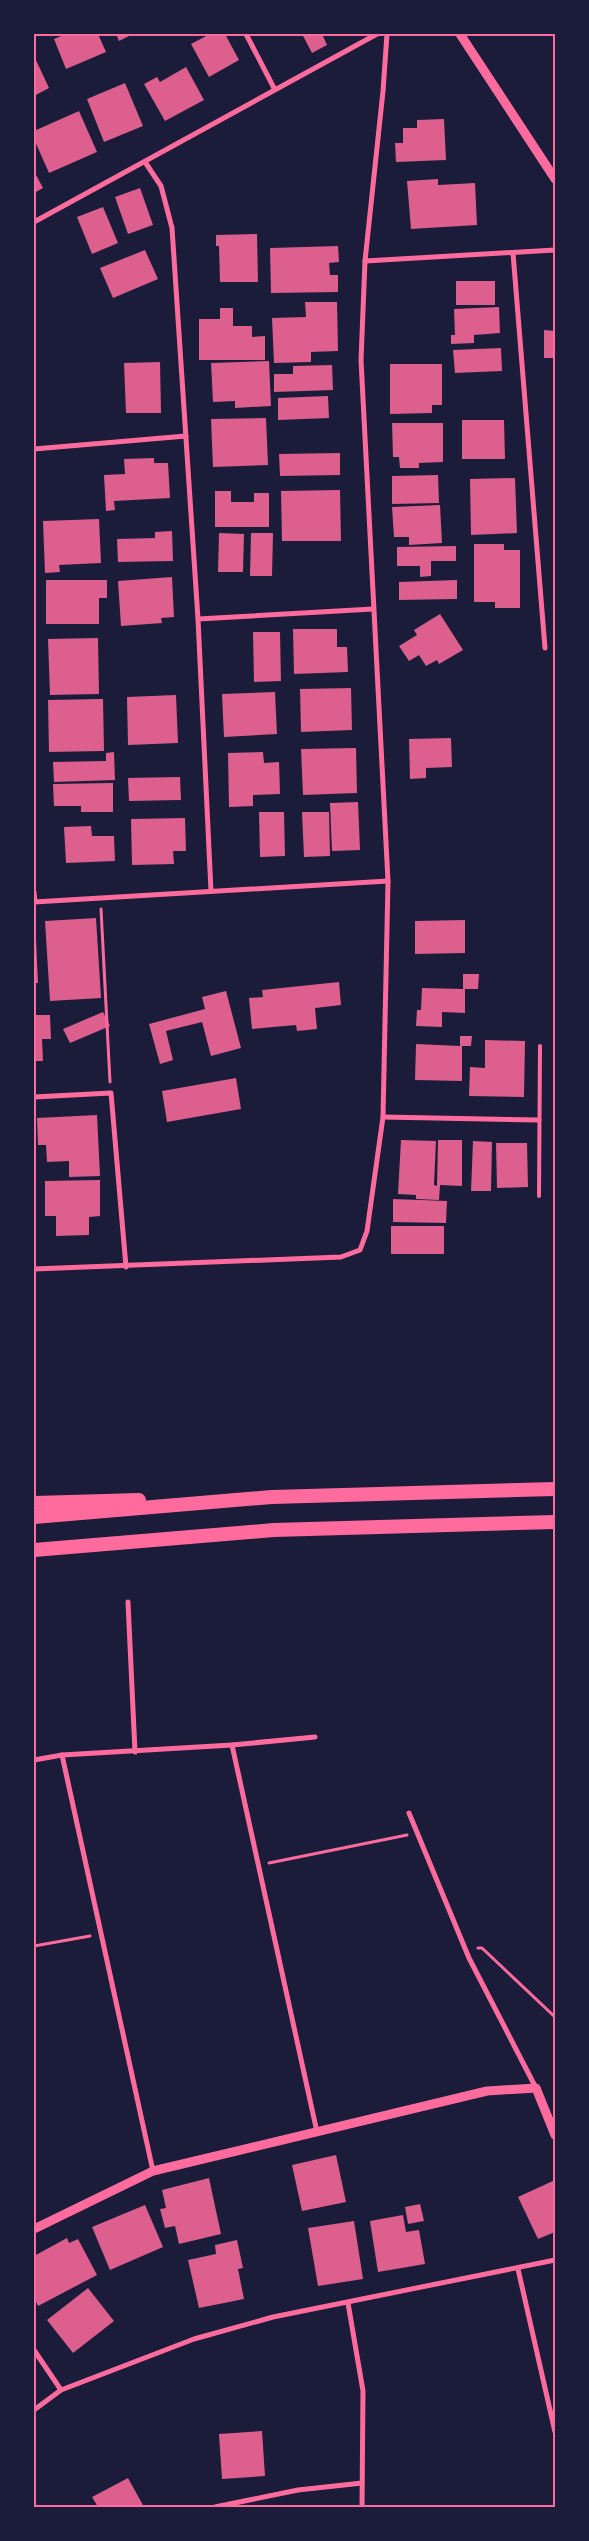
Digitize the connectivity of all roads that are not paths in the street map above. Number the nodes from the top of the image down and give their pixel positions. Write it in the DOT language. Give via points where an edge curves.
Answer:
graph roads {
  1 [pos="246,34"];
  2 [pos="376,34"];
  3 [pos="387,34"];
  4 [pos="460,34"];
  5 [pos="274,88"];
  6 [pos="145,162"];
  7 [pos="555,179"];
  8 [pos="34,222"];
  9 [pos="555,250"];
  10 [pos="513,253"];
  11 [pos="365,261"];
  12 [pos="186,436"];
  13 [pos="34,449"];
  14 [pos="373,609"];
  15 [pos="198,619"];
  16 [pos="546,648"];
  17 [pos="388,881"];
  18 [pos="210,891"];
  19 [pos="34,892"];
  20 [pos="34,902"];
  21 [pos="540,1046"];
  22 [pos="34,1097"];
  23 [pos="383,1117"];
  24 [pos="539,1120"];
  25 [pos="539,1196"];
  26 [pos="126,1266"];
  27 [pos="34,1269"];
  28 [pos="555,1489"];
  29 [pos="272,1497"];
  30 [pos="34,1503"];
  31 [pos="34,1516"];
  32 [pos="555,1522"];
  33 [pos="34,1550"];
  34 [pos="128,1602"];
  35 [pos="315,1737"];
  36 [pos="232,1745"];
  37 [pos="135,1752"];
  38 [pos="62,1755"];
  39 [pos="34,1760"];
  40 [pos="409,1813"];
  41 [pos="536,2088"];
  42 [pos="317,2133"];
  43 [pos="555,2135"];
  44 [pos="153,2171"];
  45 [pos="34,2229"];
  46 [pos="555,2260"];
  47 [pos="518,2269"];
  48 [pos="348,2303"];
  49 [pos="34,2350"];
  50 [pos="61,2390"];
  51 [pos="34,2410"];
  52 [pos="555,2432"];
  53 [pos="362,2483"];
  54 [pos="215,2507"];
  55 [pos="362,2507"];
  1 -- 5 [label="street"];
  2 -- 5 [label="street"];
  3 -- 11 [label="street"];
  4 -- 7 [label="street"];
  5 -- 6 [label="street"];
  6 -- 8 [label="street"];
  6 -- 12 [label="street" via="161,186 172,228"];
  9 -- 10 [label="street"];
  10 -- 11 [label="street"];
  10 -- 16 [label="street"];
  11 -- 14 [label="street" via="361,360"];
  12 -- 13 [label="street"];
  12 -- 15 [label="street"];
  14 -- 15 [label="street"];
  14 -- 17 [label="street"];
  15 -- 18 [label="street"];
  17 -- 18 [label="street"];
  17 -- 23 [label="street"];
  18 -- 20 [label="street"];
  19 -- 20 [label="street"];
  21 -- 24 [label="lane"];
  22 -- 26 [label="street" via="111,1093"];
  23 -- 24 [label="street"];
  23 -- 26 [label="street" via="368,1231 360,1250 342,1257"];
  24 -- 25 [label="lane"];
  26 -- 27 [label="street"];
  28 -- 29 [label="highway"];
  29 -- 30 [label="highway"];
  29 -- 31 [label="highway"];
  32 -- 33 [label="highway" via="274,1530"];
  34 -- 37 [label="street"];
  35 -- 36 [label="street"];
  36 -- 37 [label="street"];
  36 -- 42 [label="street"];
  37 -- 38 [label="street"];
  38 -- 39 [label="street"];
  38 -- 44 [label="street"];
  40 -- 41 [label="street" via="465,1948"];
  41 -- 42 [label="street" via="487,2091"];
  41 -- 43 [label="street"];
  42 -- 44 [label="street"];
  44 -- 45 [label="street"];
  46 -- 47 [label="street"];
  47 -- 48 [label="street"];
  47 -- 52 [label="street"];
  48 -- 50 [label="street" via="273,2317 194,2339"];
  48 -- 53 [label="street" via="363,2391"];
  49 -- 50 [label="street"];
  50 -- 51 [label="street"];
  53 -- 54 [label="street" via="298,2490"];
  53 -- 55 [label="street"];
}
